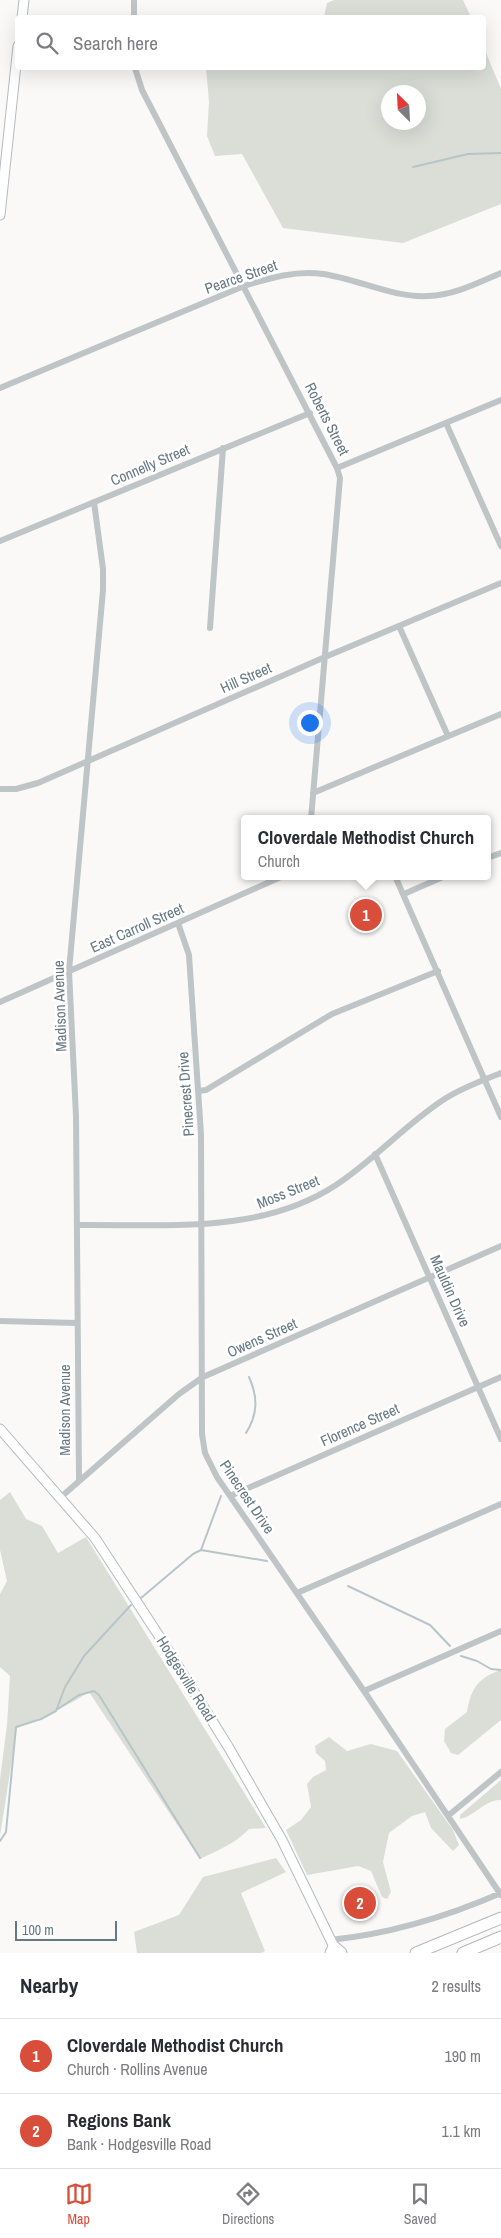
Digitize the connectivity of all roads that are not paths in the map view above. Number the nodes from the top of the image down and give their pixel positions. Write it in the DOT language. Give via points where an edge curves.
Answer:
graph roads {
  1 [pos="24,0"];
  2 [pos="134,0"];
  3 [pos="22,15"];
  4 [pos="134,15"];
  5 [pos="15,69"];
  6 [pos="136,70"];
  7 [pos="3,160"];
  8 [pos="0,215"];
  9 [pos="501,273"];
  10 [pos="244,286"];
  11 [pos="0,388"];
  12 [pos="501,400"];
  13 [pos="310,413"];
  14 [pos="446,423"];
  15 [pos="223,448"];
  16 [pos="337,468"];
  17 [pos="94,502"];
  18 [pos="0,541"];
  19 [pos="501,546"];
  20 [pos="501,583"];
  21 [pos="399,626"];
  22 [pos="210,628"];
  23 [pos="325,657"];
  24 [pos="501,714"];
  25 [pos="448,736"];
  26 [pos="88,761"];
  27 [pos="0,789"];
  28 [pos="313,793"];
  29 [pos="311,815"];
  30 [pos="274,880"];
  31 [pos="397,880"];
  32 [pos="436,880"];
  33 [pos="404,894"];
  34 [pos="178,923"];
  35 [pos="69,971"];
  36 [pos="438,971"];
  37 [pos="0,1002"];
  38 [pos="501,1073"];
  39 [pos="485,1080"];
  40 [pos="198,1091"];
  41 [pos="501,1117"];
  42 [pos="375,1154"];
  43 [pos="202,1224"];
  44 [pos="77,1225"];
  45 [pos="501,1246"];
  46 [pos="430,1278"];
  47 [pos="0,1321"];
  48 [pos="77,1323"];
  49 [pos="203,1377"];
  50 [pos="501,1377"];
  51 [pos="478,1387"];
  52 [pos="0,1428"];
  53 [pos="501,1439"];
  54 [pos="80,1480"];
  55 [pos="230,1496"];
  56 [pos="61,1497"];
  57 [pos="501,1504"];
  58 [pos="298,1593"];
  59 [pos="501,1631"];
  60 [pos="364,1691"];
  61 [pos="501,1772"];
  62 [pos="449,1815"];
  63 [pos="501,1894"];
  64 [pos="501,1918"];
  65 [pos="501,1937"];
  66 [pos="335,1949"];
  67 [pos="416,1953"];
  68 [pos="463,1953"];
  1 -- 3 [label="street"];
  2 -- 4 [label="street"];
  5 -- 7 [label="street"];
  6 -- 10 [label="street, Roberts Street" via="142,90"];
  7 -- 8 [label="street"];
  9 -- 10 [label="street, Pearce Street" via="456,292 426,296 399,293 321,274 280,276"];
  10 -- 11 [label="street, Pearce Street"];
  10 -- 13 [label="street, Roberts Street"];
  12 -- 14 [label="street"];
  13 -- 15 [label="street, Connelly Street"];
  13 -- 16 [label="street, Roberts Street"];
  14 -- 16 [label="street"];
  14 -- 19 [label="street"];
  15 -- 17 [label="street, Connelly Street"];
  15 -- 22 [label="street"];
  16 -- 23 [label="street, Roberts Street" via="340,487"];
  17 -- 18 [label="street, Connelly Street"];
  17 -- 26 [label="street, Madison Avenue" via="103,590"];
  20 -- 21 [label="street, Hill Street"];
  21 -- 23 [label="street, Hill Street"];
  21 -- 25 [label="street"];
  23 -- 26 [label="street, Hill Street"];
  23 -- 28 [label="street, Roberts Street"];
  24 -- 25 [label="street"];
  25 -- 28 [label="street"];
  26 -- 27 [label="street, Hill Street" via="26,787"];
  26 -- 35 [label="street, Madison Avenue"];
  28 -- 29 [label="street, Roberts Street"];
  30 -- 34 [label="street, East Carroll Street"];
  31 -- 33 [label="street"];
  32 -- 33 [label="street"];
  33 -- 36 [label="street"];
  34 -- 35 [label="street, East Carroll Street"];
  34 -- 40 [label="street, Pinecrest Drive" via="189,955"];
  35 -- 37 [label="street, East Carroll Street"];
  35 -- 44 [label="street, Madison Avenue" via="75,1070"];
  36 -- 39 [label="street"];
  36 -- 40 [label="street" via="332,1014 206,1090"];
  38 -- 39 [label="street, Moss Street"];
  39 -- 41 [label="street"];
  39 -- 42 [label="street, Moss Street" via="444,1100"];
  40 -- 43 [label="street, Pinecrest Drive"];
  42 -- 43 [label="street, Moss Street" via="335,1186 295,1206 256,1218"];
  42 -- 46 [label="street, Mauldin Drive"];
  43 -- 44 [label="street, Moss Street"];
  43 -- 49 [label="street, Pinecrest Drive"];
  44 -- 48 [label="street, Madison Avenue"];
  45 -- 46 [label="street, Owens Street"];
  46 -- 49 [label="street, Owens Street"];
  46 -- 51 [label="street, Mauldin Drive"];
  47 -- 48 [label="street"];
  48 -- 54 [label="street, Madison Avenue"];
  49 -- 54 [label="street, Owens Street"];
  49 -- 55 [label="street, Pinecrest Drive" via="205,1453 216,1477"];
  50 -- 51 [label="street, Florence Street"];
  51 -- 53 [label="street, Mauldin Drive"];
  51 -- 55 [label="street, Florence Street"];
  52 -- 56 [label="street, Hodgesville Road"];
  54 -- 56 [label="street, Owens Street"];
  55 -- 58 [label="street, Pinecrest Drive"];
  56 -- 66 [label="street, Hodgesville Road" via="110,1560 215,1726 282,1840"];
  57 -- 58 [label="street"];
  58 -- 60 [label="street, Pinecrest Drive"];
  59 -- 60 [label="street"];
  60 -- 62 [label="street, Pinecrest Drive"];
  61 -- 62 [label="street"];
  62 -- 63 [label="street, Pinecrest Drive"];
  63 -- 66 [label="street" via="426,1921 365,1936"];
  64 -- 67 [label="highway"];
  65 -- 68 [label="highway"];
}
